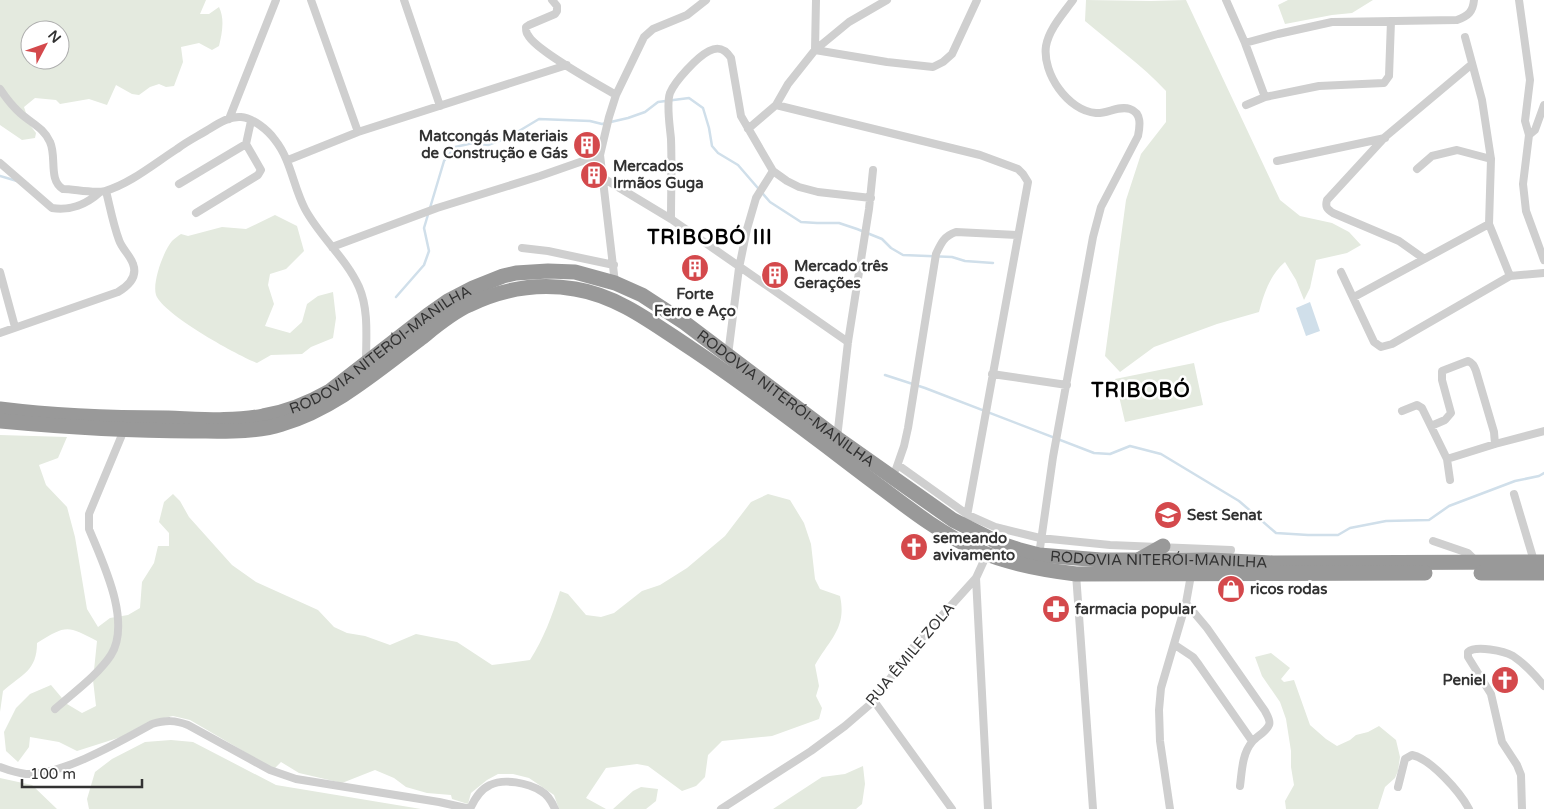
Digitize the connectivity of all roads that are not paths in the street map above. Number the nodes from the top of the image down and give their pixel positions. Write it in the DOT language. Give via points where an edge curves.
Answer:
graph roads {
  1 [pos="276,0"];
  2 [pos="311,0"];
  3 [pos="404,0"];
  4 [pos="552,0"];
  5 [pos="706,0"];
  6 [pos="816,0"];
  7 [pos="887,0"];
  8 [pos="977,0"];
  9 [pos="1073,0"];
  10 [pos="1226,0"];
  11 [pos="1474,0"];
  12 [pos="1519,0"];
  13 [pos="1391,21"];
  14 [pos="1465,37"];
  15 [pos="1245,43"];
  16 [pos="815,50"];
  17 [pos="1472,64"];
  18 [pos="567,65"];
  19 [pos="0,89"];
  20 [pos="616,95"];
  21 [pos="1265,97"];
  22 [pos="776,104"];
  23 [pos="1246,105"];
  24 [pos="1544,105"];
  25 [pos="440,106"];
  26 [pos="229,119"];
  27 [pos="251,121"];
  28 [pos="748,129"];
  29 [pos="358,132"];
  30 [pos="1529,135"];
  31 [pos="1386,138"];
  32 [pos="246,144"];
  33 [pos="600,155"];
  34 [pos="1491,159"];
  35 [pos="288,160"];
  36 [pos="1277,161"];
  37 [pos="0,163"];
  38 [pos="1417,169"];
  39 [pos="874,170"];
  40 [pos="773,171"];
  41 [pos="602,178"];
  42 [pos="179,184"];
  43 [pos="103,191"];
  44 [pos="871,198"];
  45 [pos="196,213"];
  46 [pos="671,220"];
  47 [pos="1489,224"];
  48 [pos="1018,236"];
  49 [pos="332,248"];
  50 [pos="522,248"];
  51 [pos="1423,258"];
  52 [pos="1544,260"];
  53 [pos="614,265"];
  54 [pos="739,268"];
  55 [pos="0,272"];
  56 [pos="1342,272"];
  57 [pos="1544,273"];
  58 [pos="1510,276"];
  59 [pos="616,283"];
  60 [pos="1354,297"];
  61 [pos="15,327"];
  62 [pos="0,333"];
  63 [pos="848,342"];
  64 [pos="728,355"];
  65 [pos="366,364"];
  66 [pos="992,374"];
  67 [pos="1066,385"];
  68 [pos="0,409"];
  69 [pos="1402,411"];
  70 [pos="0,421"];
  71 [pos="1431,426"];
  72 [pos="124,430"];
  73 [pos="1544,431"];
  74 [pos="837,438"];
  75 [pos="1495,444"];
  76 [pos="1447,459"];
  77 [pos="895,471"];
  78 [pos="1450,480"];
  79 [pos="1514,494"];
  80 [pos="967,521"];
  81 [pos="1040,538"];
  82 [pos="1434,541"];
  83 [pos="1163,546"];
  84 [pos="1231,550"];
  85 [pos="987,554"];
  86 [pos="1039,555"];
  87 [pos="1138,560"];
  88 [pos="1273,563"];
  89 [pos="1478,563"];
  90 [pos="1541,565"];
  91 [pos="1076,574"];
  92 [pos="1191,575"];
  93 [pos="976,578"];
  94 [pos="1186,603"];
  95 [pos="1175,645"];
  96 [pos="1544,686"];
  97 [pos="874,701"];
  98 [pos="55,708"];
  99 [pos="1252,741"];
  100 [pos="0,767"];
  101 [pos="1240,786"];
  102 [pos="1398,787"];
  103 [pos="470,809"];
  104 [pos="556,809"];
  105 [pos="721,809"];
  106 [pos="952,809"];
  107 [pos="988,809"];
  108 [pos="1093,809"];
  109 [pos="1170,809"];
  110 [pos="1469,809"];
  111 [pos="1522,809"];
  1 -- 26 [label="street"];
  2 -- 29 [label="street"];
  3 -- 25 [label="street"];
  4 -- 18 [label="street" via="557,6 555,14 528,25 526,31 534,43"];
  5 -- 20 [label="street" via="688,14 659,26 644,37"];
  6 -- 16 [label="street"];
  7 -- 16 [label="street" via="849,22"];
  8 -- 16 [label="street" via="952,54 934,67"];
  9 -- 67 [label="street" via="1050,32 1046,46 1046,59 1054,82 1079,108 1097,113 1130,109 1136,113 1140,126 1138,136 1101,206"];
  10 -- 15 [label="street"];
  11 -- 13 [label="street" via="1472,11 1457,20"];
  12 -- 30 [label="street" via="1530,80 1525,121"];
  13 -- 15 [label="street" via="1332,22"];
  13 -- 21 [label="street" via="1389,76 1384,83 1319,86"];
  14 -- 17 [label="street"];
  15 -- 21 [label="street"];
  16 -- 22 [label="street"];
  17 -- 31 [label="street"];
  17 -- 34 [label="street" via="1482,100"];
  18 -- 20 [label="street"];
  18 -- 25 [label="street"];
  19 -- 43 [label="street" via="21,114 46,134 51,144 55,180 63,189"];
  20 -- 33 [label="street"];
  21 -- 23 [label="street"];
  22 -- 28 [label="street"];
  22 -- 48 [label="street" via="980,155 1018,169 1028,182"];
  24 -- 30 [label="street" via="1535,130"];
  25 -- 29 [label="street"];
  26 -- 27 [label="street" via="241,117"];
  26 -- 43 [label="street"];
  27 -- 32 [label="street"];
  27 -- 35 [label="street" via="276,140"];
  28 -- 40 [label="street"];
  28 -- 46 [label="street" via="741,116 731,58 721,48 714,49 701,56 676,84 669,99"];
  29 -- 35 [label="street"];
  30 -- 52 [label="street" via="1523,184 1526,211"];
  31 -- 36 [label="street"];
  31 -- 51 [label="street" via="1327,200 1326,205 1333,213 1399,241"];
  32 -- 42 [label="street"];
  32 -- 45 [label="street" via="260,166 260,173"];
  33 -- 41 [label="street"];
  33 -- 49 [label="street" via="437,208"];
  34 -- 38 [label="street" via="1457,150 1432,156"];
  34 -- 47 [label="street"];
  35 -- 49 [label="street" via="304,206"];
  37 -- 43 [label="street" via="52,208 61,210 79,206"];
  39 -- 44 [label="street"];
  40 -- 44 [label="street" via="787,182 818,192"];
  40 -- 54 [label="street" via="756,198"];
  41 -- 46 [label="street"];
  41 -- 53 [label="street"];
  43 -- 61 [label="street" via="119,242 133,264 131,281 118,292"];
  44 -- 63 [label="street"];
  46 -- 54 [label="street"];
  47 -- 51 [label="street"];
  47 -- 58 [label="street"];
  48 -- 66 [label="street"];
  48 -- 77 [label="street" via="956,232 948,234 942,241 936,257 904,446"];
  49 -- 65 [label="street" via="359,288 366,325"];
  50 -- 53 [label="street"];
  51 -- 60 [label="street"];
  53 -- 59 [label="street"];
  54 -- 63 [label="street"];
  54 -- 64 [label="street"];
  55 -- 61 [label="street"];
  56 -- 60 [label="street"];
  57 -- 58 [label="street"];
  58 -- 60 [label="street" via="1392,344 1381,347 1374,342"];
  59 -- 64 [label="highway, RODOVIA NITERÓI-MANILHA" via="678,318"];
  59 -- 65 [label="highway, RODOVIA NITERÓI-MANILHA" via="563,271 503,276 448,301"];
  61 -- 62 [label="street"];
  63 -- 74 [label="street"];
  64 -- 74 [label="highway, RODOVIA NITERÓI-MANILHA"];
  65 -- 68 [label="highway, RODOVIA NITERÓI-MANILHA" via="312,401 293,409 240,419 118,418"];
  66 -- 67 [label="street"];
  66 -- 80 [label="street"];
  67 -- 81 [label="street"];
  69 -- 71 [label="street" via="1420,406"];
  70 -- 72 [label="highway, RODOVIA NITERÓI-MANILHA"];
  71 -- 75 [label="street" via="1445,420 1451,413 1442,371 1468,361 1474,364"];
  71 -- 76 [label="street"];
  72 -- 85 [label="highway, RODOVIA NITERÓI-MANILHA" via="223,431 280,425 306,416 339,398 468,305 518,289 548,286 578,289 632,310 719,368 934,526"];
  72 -- 98 [label="street" via="88,522 111,584 118,629 116,643 90,679"];
  73 -- 75 [label="street"];
  74 -- 77 [label="highway, RODOVIA NITERÓI-MANILHA"];
  75 -- 76 [label="street"];
  76 -- 78 [label="street"];
  77 -- 80 [label="highway, RODOVIA NITERÓI-MANILHA"];
  79 -- 90 [label="street"];
  80 -- 81 [label="street"];
  80 -- 86 [label="highway, RODOVIA NITERÓI-MANILHA" via="999,543"];
  81 -- 83 [label="street"];
  81 -- 86 [label="street"];
  82 -- 89 [label="street" via="1468,553"];
  83 -- 84 [label="street"];
  83 -- 87 [label="highway"];
  84 -- 88 [label="highway"];
  85 -- 91 [label="highway, RODOVIA NITERÓI-MANILHA" via="1049,571"];
  85 -- 93 [label="street, RUA ÊMILE ZOLA"];
  86 -- 87 [label="highway, RODOVIA NITERÓI-MANILHA"];
  87 -- 88 [label="highway, RODOVIA NITERÓI-MANILHA"];
  88 -- 89 [label="highway, RODOVIA NITERÓI-MANILHA"];
  89 -- 90 [label="highway, RODOVIA NITERÓI-MANILHA"];
  90 -- 92 [label="highway, RODOVIA NITERÓI-MANILHA"];
  91 -- 92 [label="highway, RODOVIA NITERÓI-MANILHA"];
  91 -- 108 [label="street"];
  92 -- 94 [label="street"];
  93 -- 97 [label="street, RUA ÊMILE ZOLA" via="910,652"];
  93 -- 107 [label="street"];
  94 -- 95 [label="street"];
  94 -- 99 [label="street" via="1270,720 1267,728"];
  95 -- 99 [label="street" via="1193,657"];
  95 -- 109 [label="street" via="1158,710"];
  96 -- 111 [label="street" via="1512,655 1485,648 1474,648 1468,652 1491,694 1502,742 1522,775"];
  97 -- 105 [label="street, RUA ÊMILE ZOLA" via="811,751"];
  97 -- 106 [label="street"];
  99 -- 101 [label="street" via="1244,760"];
  100 -- 103 [label="street" via="26,774 47,772 73,764 152,724 176,721 296,780"];
  102 -- 110 [label="street" via="1405,759 1417,756 1453,787"];
  103 -- 104 [label="street" via="480,793 490,785 502,782 542,791"];
}
